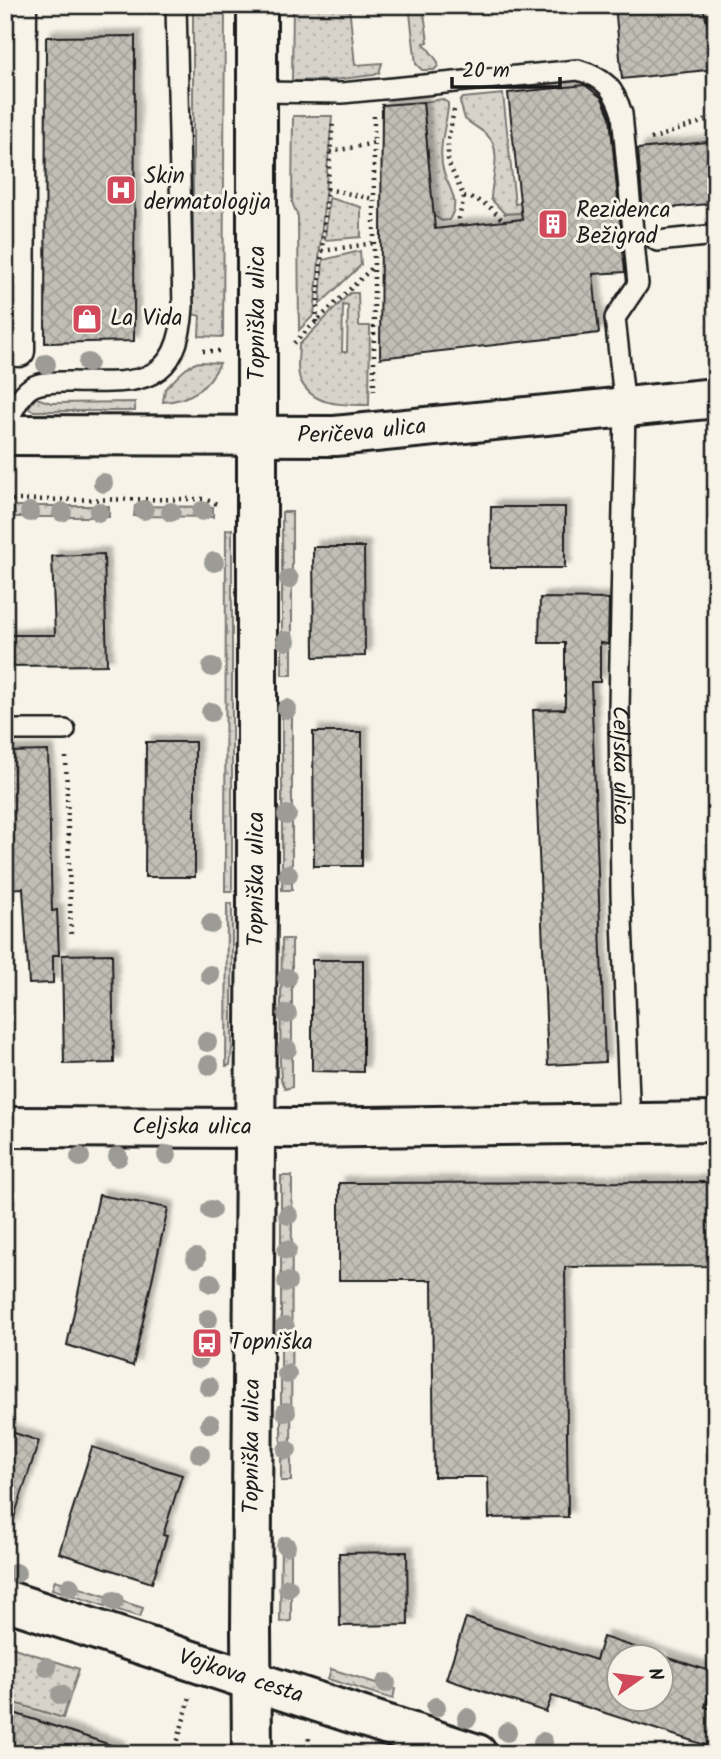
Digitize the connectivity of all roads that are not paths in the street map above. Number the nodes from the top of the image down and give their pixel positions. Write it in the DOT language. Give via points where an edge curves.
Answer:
graph roads {
  1 [pos="21,5"];
  2 [pos="176,5"];
  3 [pos="257,5"];
  4 [pos="257,92"];
  5 [pos="716,235"];
  6 [pos="657,241"];
  7 [pos="19,351"];
  8 [pos="716,398"];
  9 [pos="625,408"];
  10 [pos="5,425"];
  11 [pos="5,435"];
  12 [pos="258,437"];
  13 [pos="5,730"];
  14 [pos="65,730"];
  15 [pos="716,1122"];
  16 [pos="630,1124"];
  17 [pos="5,1127"];
  18 [pos="256,1128"];
  19 [pos="5,1600"];
  20 [pos="251,1679"];
  21 [pos="252,1754"];
  22 [pos="477,1754"];
  1 -- 7 [label="street"];
  2 -- 10 [label="lane" via="183,307 172,355 141,380 35,386 19,401"];
  3 -- 4 [label="street, Topniška ulica"];
  4 -- 9 [label="lane, Celjska ulica" via="335,93 578,70 610,86 622,114 638,284 615,318"];
  4 -- 12 [label="street, Topniška ulica"];
  5 -- 6 [label="lane"];
  8 -- 9 [label="street, Peričeva ulica"];
  9 -- 12 [label="street, Peričeva ulica" via="335,436"];
  9 -- 16 [label="lane, Celjska ulica" via="619,709"];
  11 -- 12 [label="street, Peričeva ulica"];
  12 -- 18 [label="street, Topniška ulica"];
  13 -- 14 [label="lane"];
  15 -- 16 [label="street, Celjska ulica"];
  16 -- 18 [label="street, Celjska ulica"];
  17 -- 18 [label="street, Celjska ulica"];
  18 -- 20 [label="street, Topniška ulica"];
  19 -- 20 [label="street, Vojkova cesta"];
  20 -- 21 [label="street, Topniška ulica"];
  20 -- 22 [label="street, Vojkova cesta"];
}
